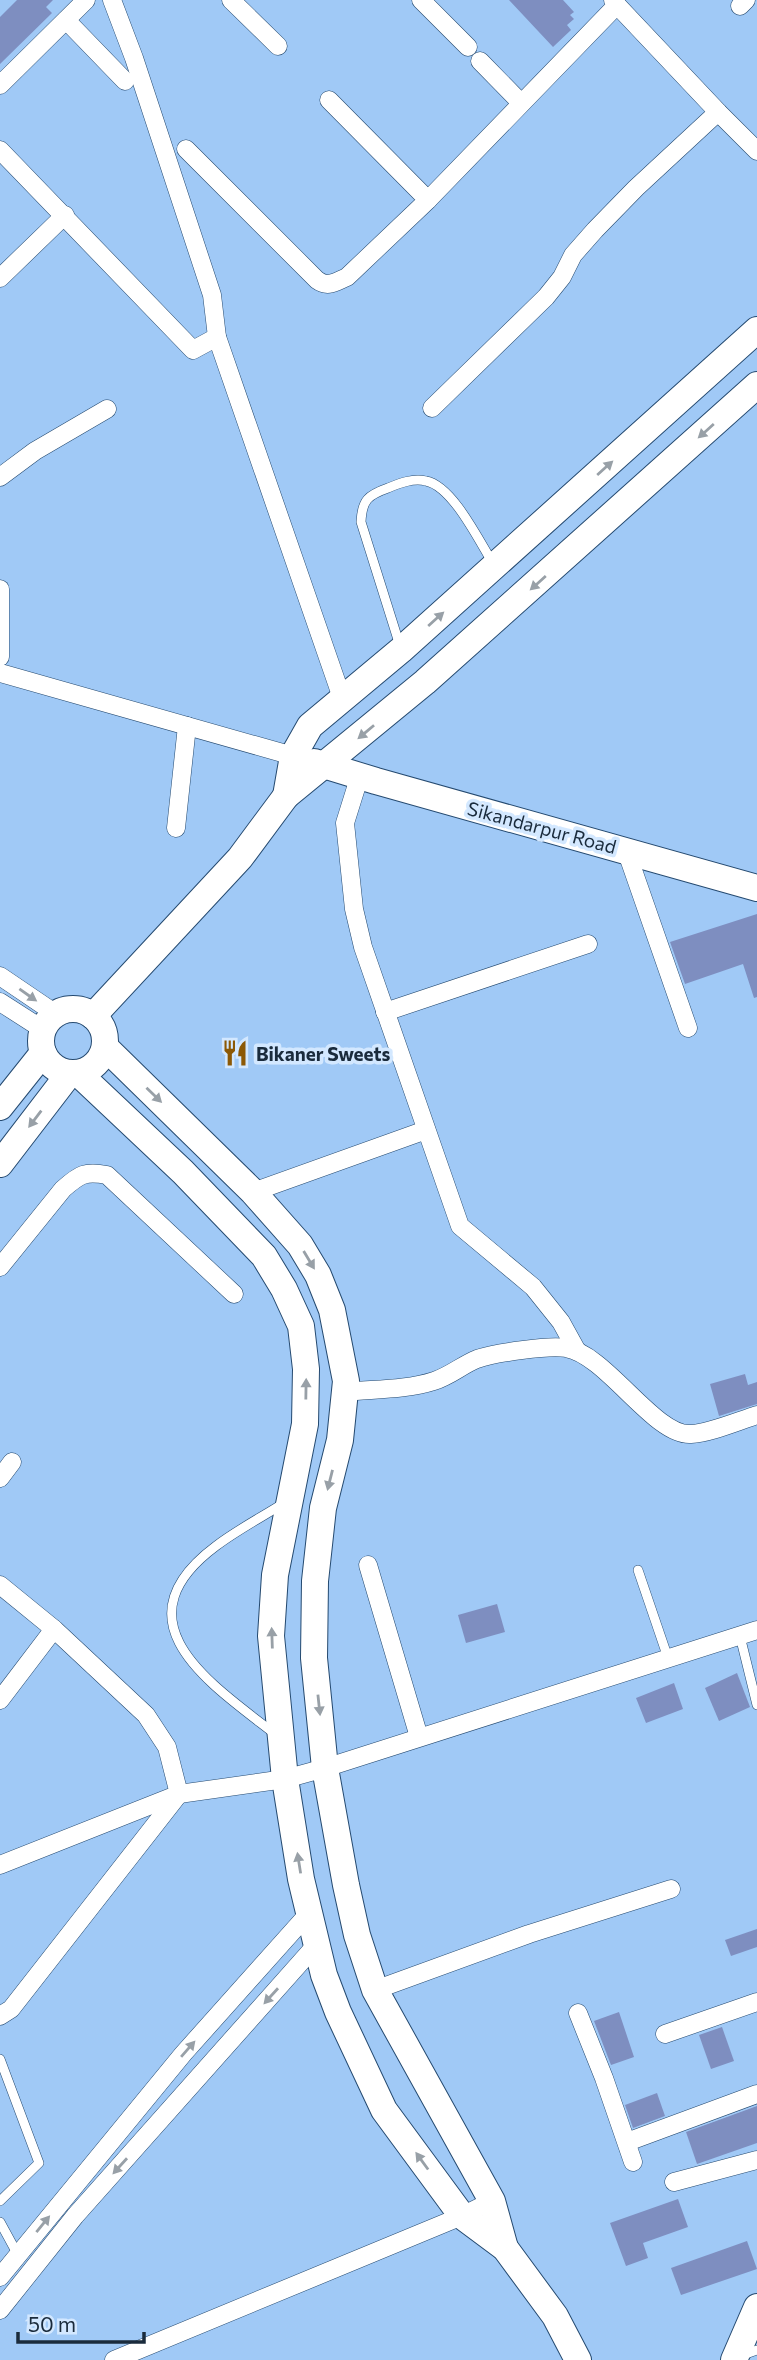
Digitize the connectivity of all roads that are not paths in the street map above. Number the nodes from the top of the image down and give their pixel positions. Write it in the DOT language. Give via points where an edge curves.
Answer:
graph roads {
  1 [pos="86,0"];
  2 [pos="112,0"];
  3 [pos="231,0"];
  4 [pos="421,0"];
  5 [pos="615,2"];
  6 [pos="66,20"];
  7 [pos="278,46"];
  8 [pos="468,47"];
  9 [pos="480,61"];
  10 [pos="125,81"];
  11 [pos="0,86"];
  12 [pos="329,100"];
  13 [pos="521,103"];
  14 [pos="719,112"];
  15 [pos="186,149"];
  16 [pos="0,150"];
  17 [pos="757,151"];
  18 [pos="428,200"];
  19 [pos="65,215"];
  20 [pos="0,278"];
  21 [pos="757,330"];
  22 [pos="216,338"];
  23 [pos="757,385"];
  24 [pos="432,408"];
  25 [pos="107,409"];
  26 [pos="0,477"];
  27 [pos="495,566"];
  28 [pos="0,589"];
  29 [pos="401,650"];
  30 [pos="0,657"];
  31 [pos="0,673"];
  32 [pos="342,698"];
  33 [pos="187,726"];
  34 [pos="293,756"];
  35 [pos="327,765"];
  36 [pos="359,775"];
  37 [pos="286,796"];
  38 [pos="176,828"];
  39 [pos="626,850"];
  40 [pos="757,888"];
  41 [pos="588,944"];
  42 [pos="0,976"];
  43 [pos="0,1002"];
  44 [pos="385,1012"];
  45 [pos="93,1016"];
  46 [pos="688,1028"];
  47 [pos="47,1032"];
  48 [pos="105,1047"];
  49 [pos="74,1073"];
  50 [pos="0,1107"];
  51 [pos="426,1130"];
  52 [pos="0,1164"];
  53 [pos="253,1192"];
  54 [pos="0,1267"];
  55 [pos="234,1294"];
  56 [pos="576,1351"];
  57 [pos="345,1392"];
  58 [pos="757,1415"];
  59 [pos="12,1462"];
  60 [pos="0,1478"];
  61 [pos="290,1500"];
  62 [pos="368,1566"];
  63 [pos="638,1570"];
  64 [pos="0,1585"];
  65 [pos="54,1629"];
  66 [pos="749,1633"];
  67 [pos="668,1658"];
  68 [pos="0,1700"];
  69 [pos="757,1705"];
  70 [pos="419,1737"];
  71 [pos="282,1740"];
  72 [pos="325,1768"];
  73 [pos="285,1779"];
  74 [pos="179,1794"];
  75 [pos="0,1865"];
  76 [pos="671,1889"];
  77 [pos="309,1913"];
  78 [pos="316,1945"];
  79 [pos="375,1990"];
  80 [pos="757,2002"];
  81 [pos="578,2013"];
  82 [pos="0,2016"];
  83 [pos="665,2034"];
  84 [pos="0,2059"];
  85 [pos="757,2094"];
  86 [pos="627,2142"];
  87 [pos="757,2160"];
  88 [pos="633,2162"];
  89 [pos="674,2182"];
  90 [pos="0,2201"];
  91 [pos="492,2201"];
  92 [pos="462,2216"];
  93 [pos="0,2222"];
  94 [pos="506,2248"];
  95 [pos="18,2255"];
  96 [pos="0,2277"];
  97 [pos="757,2307"];
  98 [pos="0,2310"];
  99 [pos="742,2356"];
  100 [pos="114,2360"];
  101 [pos="578,2360"];
  1 -- 6 [label="street"];
  2 -- 22 [label="street" via="212,295"];
  3 -- 7 [label="street"];
  4 -- 8 [label="street"];
  5 -- 13 [label="street"];
  5 -- 14 [label="street"];
  6 -- 10 [label="street"];
  6 -- 11 [label="street"];
  9 -- 13 [label="street"];
  12 -- 18 [label="street"];
  13 -- 18 [label="street"];
  14 -- 17 [label="street"];
  14 -- 24 [label="street" via="635,188 572,255 546,297"];
  15 -- 18 [label="street" via="323,285 346,277"];
  16 -- 19 [label="street"];
  19 -- 20 [label="street"];
  19 -- 22 [label="street" via="193,350"];
  27 -- 21 [label="street, one-way"];
  22 -- 32 [label="street"];
  23 -- 35 [label="street, one-way" via="537,585"];
  25 -- 26 [label="street"];
  29 -- 27 [label="street, one-way"];
  27 -- 29 [label="lane" via="459,508 428,481 409,481 372,494 361,506 360,522"];
  28 -- 30 [label="street"];
  29 -- 32 [label="street"];
  31 -- 33 [label="street"];
  32 -- 34 [label="street" via="310,726"];
  33 -- 34 [label="street"];
  33 -- 38 [label="street"];
  34 -- 35 [label="street, Sikandarpur Road"];
  34 -- 37 [label="street"];
  35 -- 36 [label="street, Sikandarpur Road"];
  35 -- 37 [label="street"];
  36 -- 39 [label="street, Sikandarpur Road"];
  36 -- 44 [label="street" via="345,823 363,947"];
  37 -- 45 [label="street" via="240,858"];
  39 -- 40 [label="street, Sikandarpur Road"];
  39 -- 46 [label="street"];
  41 -- 44 [label="street"];
  42 -- 47 [label="street, one-way"];
  43 -- 47 [label="street"];
  44 -- 51 [label="street"];
  45 -- 47 [label="street" via="75,1009"];
  45 -- 48 [label="street" via="104,1031"];
  47 -- 49 [label="street" via="53,1067"];
  47 -- 50 [label="street"];
  48 -- 49 [label="street" via="98,1062"];
  48 -- 53 [label="street, one-way"];
  49 -- 52 [label="street, one-way"];
  61 -- 49 [label="street, one-way" via="305,1424 306,1369 301,1326 284,1289 264,1256 183,1172"];
  51 -- 53 [label="street"];
  51 -- 56 [label="street" via="460,1226 533,1287 561,1322"];
  53 -- 57 [label="street, one-way" via="300,1245 318,1275 332,1310"];
  54 -- 55 [label="street" via="63,1189 90,1172 107,1175"];
  56 -- 57 [label="street" via="551,1348 499,1354 477,1359 433,1381"];
  56 -- 58 [label="street" via="672,1431 692,1434"];
  57 -- 72 [label="street, one-way" via="340,1440 323,1508 315,1581 314,1658"];
  59 -- 60 [label="street"];
  71 -- 61 [label="street, one-way" via="271,1636 275,1575"];
  61 -- 71 [label="lane" via="215,1547 191,1569 170,1608 180,1646 192,1664"];
  62 -- 70 [label="street"];
  63 -- 67 [label="lane"];
  64 -- 65 [label="street"];
  65 -- 68 [label="street"];
  65 -- 74 [label="street" via="146,1715 167,1747"];
  66 -- 67 [label="street"];
  66 -- 69 [label="lane"];
  67 -- 70 [label="street"];
  70 -- 72 [label="street"];
  71 -- 73 [label="street"];
  72 -- 73 [label="street"];
  72 -- 79 [label="street" via="356,1935"];
  73 -- 74 [label="street"];
  77 -- 73 [label="street, one-way"];
  74 -- 75 [label="street"];
  74 -- 82 [label="street" via="11,2009"];
  76 -- 79 [label="street"];
  77 -- 78 [label="street"];
  95 -- 77 [label="street, one-way" via="183,2054"];
  92 -- 78 [label="street, one-way" via="384,2110 338,2012"];
  78 -- 98 [label="street, one-way" via="75,2216"];
  79 -- 91 [label="street"];
  80 -- 83 [label="street"];
  81 -- 86 [label="street"];
  84 -- 90 [label="lane" via="39,2163"];
  85 -- 86 [label="street"];
  86 -- 88 [label="street"];
  87 -- 89 [label="street"];
  91 -- 92 [label="street"];
  91 -- 94 [label="street"];
  92 -- 94 [label="street"];
  92 -- 100 [label="street"];
  93 -- 95 [label="lane"];
  94 -- 101 [label="street" via="555,2316"];
  95 -- 96 [label="street"];
  97 -- 99 [label="street"];
}
